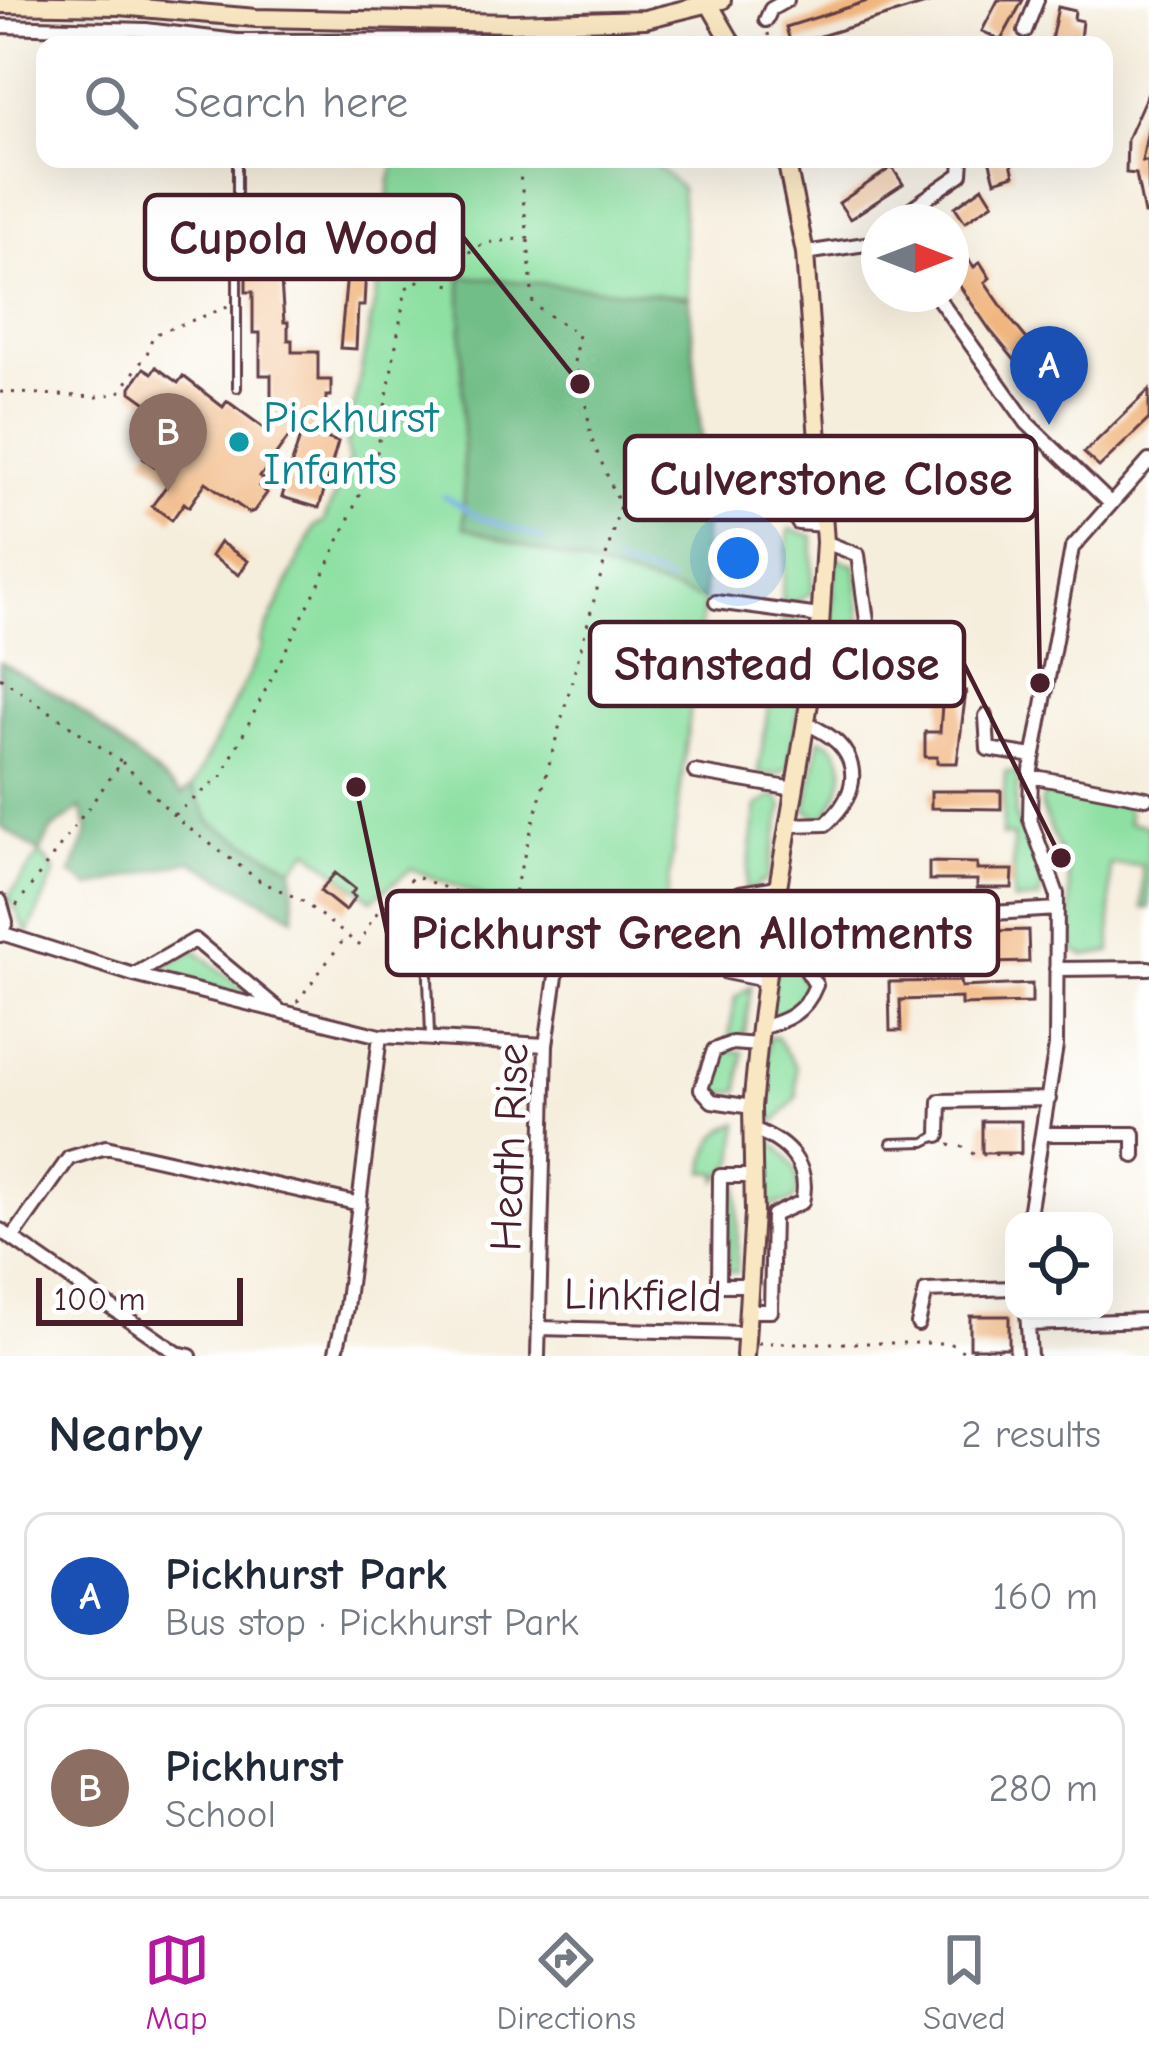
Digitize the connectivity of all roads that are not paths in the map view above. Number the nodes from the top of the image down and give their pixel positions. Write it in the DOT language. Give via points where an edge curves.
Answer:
graph roads {
  1 [pos="787,0"];
  2 [pos="1037,0"];
  3 [pos="712,2"];
  4 [pos="119,3"];
  5 [pos="0,4"];
  6 [pos="283,13"];
  7 [pos="766,20"];
  8 [pos="465,22"];
  9 [pos="554,22"];
  10 [pos="0,26"];
  11 [pos="1025,31"];
  12 [pos="188,36"];
  13 [pos="466,36"];
  14 [pos="555,36"];
  15 [pos="729,36"];
  16 [pos="237,168"];
  17 [pos="788,168"];
  18 [pos="961,168"];
  19 [pos="918,204"];
  20 [pos="861,245"];
  21 [pos="805,253"];
  22 [pos="948,312"];
  23 [pos="237,388"];
  24 [pos="1149,461"];
  25 [pos="1110,502"];
  26 [pos="824,533"];
  27 [pos="716,602"];
  28 [pos="820,616"];
  29 [pos="818,644"];
  30 [pos="986,716"];
  31 [pos="807,724"];
  32 [pos="1034,756"];
  33 [pos="695,772"];
  34 [pos="1030,776"];
  35 [pos="794,789"];
  36 [pos="1146,799"];
  37 [pos="789,825"];
  38 [pos="778,887"];
  39 [pos="3,907"];
  40 [pos="1057,909"];
  41 [pos="426,920"];
  42 [pos="0,934"];
  43 [pos="772,940"];
  44 [pos="561,942"];
  45 [pos="962,950"];
  46 [pos="1149,968"];
  47 [pos="1056,969"];
  48 [pos="134,975"];
  49 [pos="765,980"];
  50 [pos="286,1014"];
  51 [pos="380,1036"];
  52 [pos="759,1037"];
  53 [pos="430,1040"];
  54 [pos="546,1045"];
  55 [pos="1049,1099"];
  56 [pos="752,1107"];
  57 [pos="755,1130"];
  58 [pos="939,1135"];
  59 [pos="1045,1135"];
  60 [pos="891,1143"];
  61 [pos="1134,1156"];
  62 [pos="754,1176"];
  63 [pos="360,1204"];
  64 [pos="1030,1212"];
  65 [pos="764,1214"];
  66 [pos="7,1233"];
  67 [pos="748,1285"];
  68 [pos="1005,1288"];
  69 [pos="747,1311"];
  70 [pos="1113,1319"];
  71 [pos="1027,1320"];
  72 [pos="1148,1320"];
  73 [pos="918,1324"];
  74 [pos="538,1328"];
  75 [pos="745,1344"];
  76 [pos="1030,1354"];
  77 [pos="190,1356"];
  78 [pos="335,1356"];
  79 [pos="538,1356"];
  1 -- 7 [label="street"];
  2 -- 11 [label="street"];
  3 -- 9 [label="street" via="645,19"];
  3 -- 15 [label="street"];
  4 -- 5 [label="street"];
  4 -- 6 [label="street" via="189,15"];
  6 -- 8 [label="street"];
  8 -- 9 [label="street"];
  8 -- 13 [label="lane"];
  9 -- 14 [label="lane"];
  10 -- 12 [label="street"];
  16 -- 23 [label="lane"];
  17 -- 21 [label="street"];
  18 -- 19 [label="street"];
  20 -- 21 [label="street"];
  21 -- 26 [label="street"];
  22 -- 25 [label="street" via="1027,423"];
  24 -- 25 [label="street"];
  25 -- 32 [label="street" via="1066,565"];
  26 -- 28 [label="street"];
  26 -- 29 [label="street" via="858,555 866,621 853,642"];
  27 -- 28 [label="street"];
  28 -- 29 [label="street"];
  29 -- 31 [label="street"];
  30 -- 32 [label="street" via="988,755"];
  31 -- 35 [label="street"];
  31 -- 37 [label="street" via="842,744 852,784 826,824"];
  32 -- 34 [label="street"];
  33 -- 35 [label="street"];
  34 -- 36 [label="street"];
  34 -- 40 [label="street" via="1030,819 1054,878"];
  35 -- 37 [label="street"];
  37 -- 38 [label="street"];
  38 -- 43 [label="street"];
  38 -- 49 [label="street" via="740,893 714,944 726,972"];
  39 -- 42 [label="street"];
  40 -- 45 [label="street" via="961,915"];
  40 -- 47 [label="street"];
  41 -- 53 [label="lane"];
  42 -- 48 [label="street"];
  43 -- 49 [label="street"];
  43 -- 52 [label="street" via="796,954 816,986 799,1012"];
  44 -- 54 [label="street, Heath Rise"];
  46 -- 47 [label="street"];
  47 -- 55 [label="street"];
  48 -- 50 [label="street"];
  48 -- 50 [label="street" via="196,940"];
  49 -- 52 [label="street"];
  50 -- 51 [label="street"];
  51 -- 53 [label="street"];
  51 -- 63 [label="street"];
  52 -- 56 [label="street"];
  52 -- 56 [label="street" via="714,1050 701,1080 712,1101"];
  53 -- 54 [label="street"];
  54 -- 74 [label="street, Heath Rise"];
  55 -- 58 [label="street" via="940,1101"];
  55 -- 59 [label="street"];
  56 -- 57 [label="street"];
  57 -- 62 [label="street"];
  57 -- 65 [label="street" via="778,1139 801,1166 805,1189 802,1202"];
  58 -- 60 [label="lane"];
  59 -- 61 [label="street" via="1133,1134"];
  59 -- 64 [label="street"];
  62 -- 65 [label="street"];
  62 -- 67 [label="street" via="720,1176 719,1285"];
  63 -- 66 [label="street" via="106,1147 69,1158"];
  63 -- 78 [label="street"];
  65 -- 67 [label="street"];
  65 -- 69 [label="street" via="771,1311"];
  66 -- 77 [label="street"];
  67 -- 69 [label="street"];
  68 -- 73 [label="street" via="926,1291"];
  69 -- 75 [label="street"];
  70 -- 72 [label="street"];
  71 -- 76 [label="street"];
  74 -- 75 [label="street, Linkfield"];
  74 -- 79 [label="street, Heath Rise"];
}
